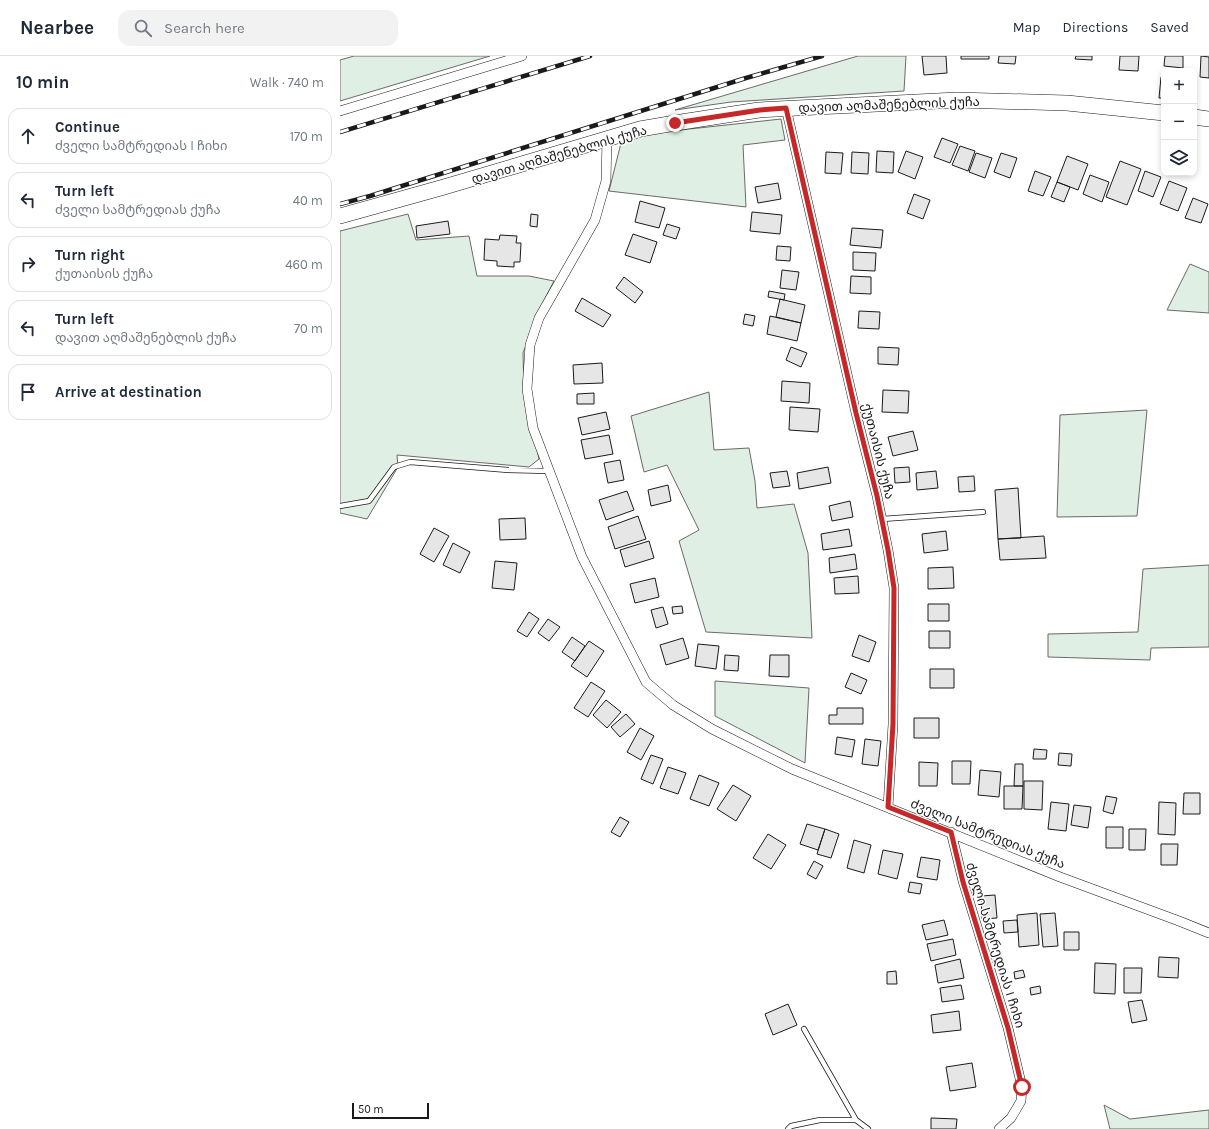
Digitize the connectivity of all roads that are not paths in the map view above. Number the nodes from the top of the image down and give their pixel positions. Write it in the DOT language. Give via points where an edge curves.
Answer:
graph roads {
  1 [pos="522,56"];
  2 [pos="786,108"];
  3 [pos="340,111"];
  4 [pos="1161,113"];
  5 [pos="1197,117"];
  6 [pos="1209,119"];
  7 [pos="607,139"];
  8 [pos="340,216"];
  9 [pos="548,471"];
  10 [pos="340,506"];
  11 [pos="982,512"];
  12 [pos="882,519"];
  13 [pos="888,807"];
  14 [pos="951,832"];
  15 [pos="1209,933"];
  16 [pos="804,1029"];
  17 [pos="856,1120"];
  18 [pos="788,1129"];
  19 [pos="868,1129"];
  20 [pos="999,1129"];
  1 -- 3 [label="street"];
  2 -- 4 [label="main road, დავით აღმაშენებლის ქუჩა" via="957,100 1067,103"];
  2 -- 7 [label="main road, დავით აღმაშენებლის ქუჩა" via="640,129"];
  2 -- 12 [label="street, ქუთაისის ქუჩა"];
  5 -- 6 [label="main road"];
  7 -- 8 [label="main road, დავით აღმაშენებლის ქუჩა"];
  7 -- 9 [label="street, ძველი სამტრედიას ქუჩა" via="606,181 595,220 539,318 530,345 527,389 533,428"];
  9 -- 10 [label="lane" via="410,462 394,467 369,501"];
  9 -- 13 [label="street, ძველი სამტრედიას ქუჩა" via="582,557 646,682 673,705 712,729 792,769"];
  11 -- 12 [label="lane"];
  12 -- 13 [label="street, ქუთაისის ქუჩა" via="894,588 893,724"];
  13 -- 14 [label="street, ძველი სამტრედიას ქუჩა"];
  14 -- 15 [label="street, ძველი სამტრედიას ქუჩა" via="1060,877"];
  14 -- 20 [label="street, ძველი სამტრედიას I ჩიხი" via="963,882 1008,1028 1022,1087 1020,1101 1012,1118"];
  16 -- 17 [label="lane"];
  17 -- 18 [label="lane" via="820,1120 791,1126"];
  17 -- 19 [label="lane"];
}
